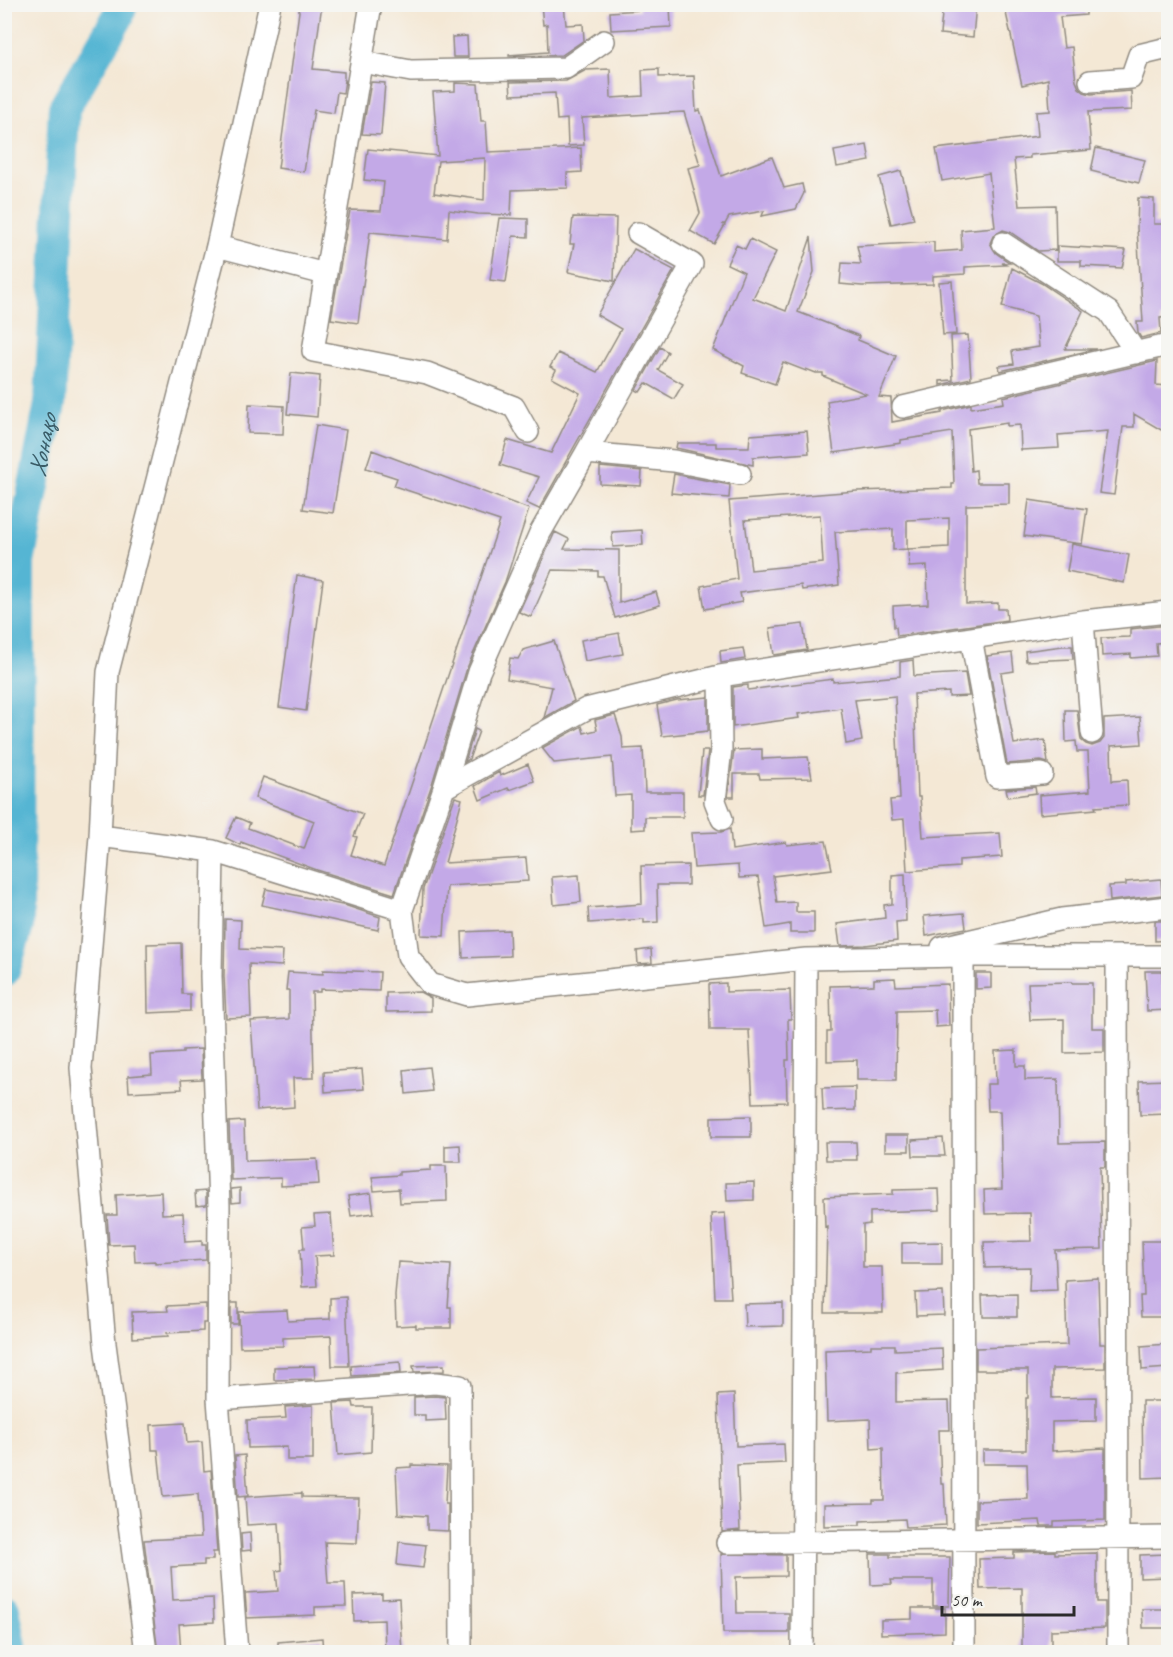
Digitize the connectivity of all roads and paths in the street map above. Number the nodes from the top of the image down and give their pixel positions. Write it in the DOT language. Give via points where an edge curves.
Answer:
graph roads {
  1 [pos="270,4"];
  2 [pos="371,4"];
  3 [pos="604,41"];
  4 [pos="1168,48"];
  5 [pos="362,62"];
  6 [pos="1090,81"];
  7 [pos="638,233"];
  8 [pos="1003,243"];
  9 [pos="217,246"];
  10 [pos="325,273"];
  11 [pos="1168,345"];
  12 [pos="1136,352"];
  13 [pos="903,407"];
  14 [pos="528,432"];
  15 [pos="586,453"];
  16 [pos="740,474"];
  17 [pos="1168,612"];
  18 [pos="1083,621"];
  19 [pos="971,638"];
  20 [pos="720,676"];
  21 [pos="1092,733"];
  22 [pos="1042,774"];
  23 [pos="444,788"];
  24 [pos="722,819"];
  25 [pos="100,836"];
  26 [pos="213,851"];
  27 [pos="1168,907"];
  28 [pos="402,910"];
  29 [pos="963,956"];
  30 [pos="1117,956"];
  31 [pos="1168,956"];
  32 [pos="901,957"];
  33 [pos="806,959"];
  34 [pos="218,1399"];
  35 [pos="1118,1537"];
  36 [pos="1168,1537"];
  37 [pos="964,1538"];
  38 [pos="802,1542"];
  39 [pos="727,1543"];
  40 [pos="146,1653"];
  41 [pos="237,1653"];
  42 [pos="461,1653"];
  43 [pos="802,1653"];
  44 [pos="964,1653"];
  45 [pos="1118,1653"];
  1 -- 9 [label="street"];
  2 -- 5 [label="street"];
  3 -- 5 [label="street" via="566,68 411,71"];
  4 -- 6 [label="street" via="1139,55 1131,78"];
  5 -- 10 [label="street"];
  7 -- 15 [label="street" via="692,264"];
  8 -- 12 [label="street" via="1109,312"];
  9 -- 10 [label="street"];
  9 -- 25 [label="street" via="108,672"];
  10 -- 14 [label="street" via="313,351 427,373 514,407"];
  11 -- 12 [label="street"];
  12 -- 13 [label="street"];
  15 -- 16 [label="street" via="674,461"];
  15 -- 23 [label="street" via="540,532 479,672"];
  17 -- 18 [label="street"];
  18 -- 19 [label="street"];
  18 -- 21 [label="street"];
  19 -- 20 [label="street"];
  19 -- 22 [label="street" via="997,777"];
  20 -- 23 [label="street" via="586,709"];
  20 -- 24 [label="street" via="721,748 715,801"];
  23 -- 28 [label="street"];
  25 -- 26 [label="street"];
  25 -- 40 [label="street" via="81,1068 105,1344"];
  26 -- 28 [label="street"];
  26 -- 34 [label="street" via="211,976 219,1206"];
  27 -- 32 [label="street" via="1062,919"];
  28 -- 33 [label="street" via="408,956 430,984 467,995"];
  29 -- 30 [label="street"];
  29 -- 32 [label="street"];
  29 -- 37 [label="street"];
  30 -- 31 [label="street"];
  30 -- 35 [label="street"];
  32 -- 33 [label="street"];
  33 -- 38 [label="street"];
  34 -- 41 [label="street"];
  34 -- 42 [label="street" via="435,1383 460,1386"];
  35 -- 36 [label="street"];
  35 -- 37 [label="street"];
  35 -- 45 [label="street"];
  37 -- 38 [label="street"];
  37 -- 44 [label="street"];
  38 -- 39 [label="street"];
  38 -- 43 [label="street"];
}
